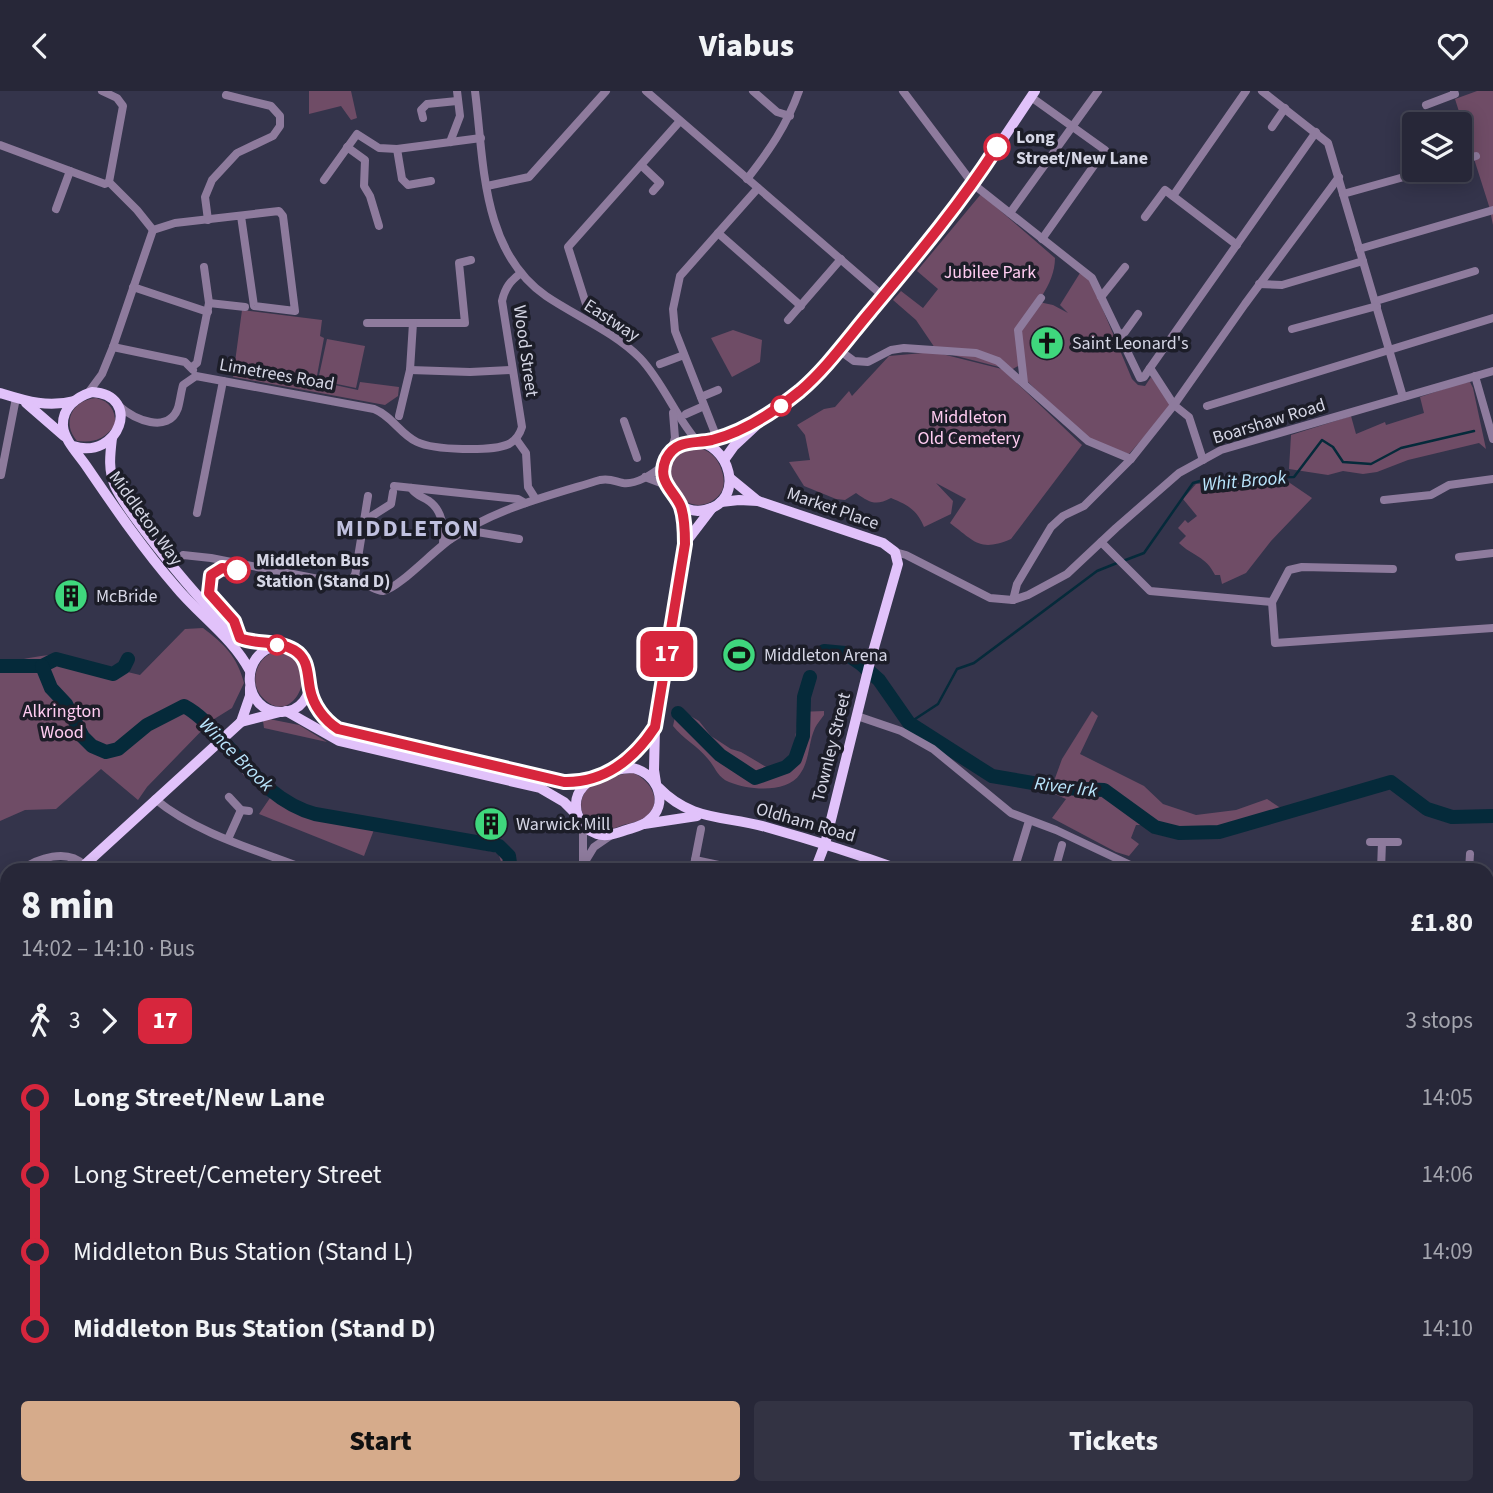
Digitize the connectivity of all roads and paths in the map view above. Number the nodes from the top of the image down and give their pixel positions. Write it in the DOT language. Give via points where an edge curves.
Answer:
graph roads {
  1 [pos="475,91"];
  2 [pos="606,91"];
  3 [pos="646,91"];
  4 [pos="753,91"];
  5 [pos="799,91"];
  6 [pos="903,91"];
  7 [pos="1098,91"];
  8 [pos="1246,91"];
  9 [pos="1262,91"];
  10 [pos="1454,91"];
  11 [pos="107,92"];
  12 [pos="1033,94"];
  13 [pos="226,96"];
  14 [pos="457,96"];
  15 [pos="1426,105"];
  16 [pos="1285,109"];
  17 [pos="790,116"];
  18 [pos="423,118"];
  19 [pos="680,121"];
  20 [pos="1072,126"];
  21 [pos="1272,127"];
  22 [pos="1316,132"];
  23 [pos="481,138"];
  24 [pos="450,142"];
  25 [pos="0,145"];
  26 [pos="347,147"];
  27 [pos="397,149"];
  28 [pos="1476,156"];
  29 [pos="1472,157"];
  30 [pos="641,165"];
  31 [pos="70,171"];
  32 [pos="1339,177"];
  33 [pos="1402,178"];
  34 [pos="747,179"];
  35 [pos="324,180"];
  36 [pos="431,181"];
  37 [pos="109,182"];
  38 [pos="973,184"];
  39 [pos="487,186"];
  40 [pos="758,188"];
  41 [pos="653,191"];
  42 [pos="1343,194"];
  43 [pos="1173,196"];
  44 [pos="56,209"];
  45 [pos="1493,210"];
  46 [pos="1010,213"];
  47 [pos="241,216"];
  48 [pos="1145,217"];
  49 [pos="208,219"];
  50 [pos="379,226"];
  51 [pos="153,230"];
  52 [pos="718,233"];
  53 [pos="1042,239"];
  54 [pos="1237,246"];
  55 [pos="1359,249"];
  56 [pos="841,259"];
  57 [pos="471,260"];
  58 [pos="1363,261"];
  59 [pos="204,267"];
  60 [pos="1125,267"];
  61 [pos="1475,271"];
  62 [pos="521,273"];
  63 [pos="1259,284"];
  64 [pos="133,287"];
  65 [pos="883,296"];
  66 [pos="1101,297"];
  67 [pos="1041,298"];
  68 [pos="1376,304"];
  69 [pos="801,306"];
  70 [pos="245,307"];
  71 [pos="587,307"];
  72 [pos="208,308"];
  73 [pos="1138,314"];
  74 [pos="1493,318"];
  75 [pos="788,320"];
  76 [pos="367,323"];
  77 [pos="413,323"];
  78 [pos="1293,329"];
  79 [pos="1118,336"];
  80 [pos="113,347"];
  81 [pos="839,349"];
  82 [pos="1389,350"];
  83 [pos="684,355"];
  84 [pos="660,364"];
  85 [pos="106,367"];
  86 [pos="1150,368"];
  87 [pos="410,370"];
  88 [pos="511,370"];
  89 [pos="1493,370"];
  90 [pos="194,372"];
  91 [pos="1475,376"];
  92 [pos="223,380"];
  93 [pos="1024,383"];
  94 [pos="718,390"];
  95 [pos="0,393"];
  96 [pos="88,393"];
  97 [pos="108,396"];
  98 [pos="1403,397"];
  99 [pos="16,398"];
  100 [pos="74,401"];
  101 [pos="703,401"];
  102 [pos="117,405"];
  103 [pos="1174,405"];
  104 [pos="672,406"];
  105 [pos="1207,406"];
  106 [pos="686,414"];
  107 [pos="396,418"];
  108 [pos="139,419"];
  109 [pos="763,419"];
  110 [pos="624,421"];
  111 [pos="715,433"];
  112 [pos="116,434"];
  113 [pos="516,439"];
  114 [pos="1493,439"];
  115 [pos="70,442"];
  116 [pos="700,442"];
  117 [pos="671,452"];
  118 [pos="1127,457"];
  119 [pos="636,458"];
  120 [pos="724,460"];
  121 [pos="1203,460"];
  122 [pos="665,464"];
  123 [pos="1,475"];
  124 [pos="645,477"];
  125 [pos="730,478"];
  126 [pos="1493,479"];
  127 [pos="666,485"];
  128 [pos="411,488"];
  129 [pos="368,496"];
  130 [pos="535,498"];
  131 [pos="1384,500"];
  132 [pos="758,501"];
  133 [pos="525,503"];
  134 [pos="680,504"];
  135 [pos="717,505"];
  136 [pos="197,513"];
  137 [pos="364,521"];
  138 [pos="465,530"];
  139 [pos="519,540"];
  140 [pos="1101,542"];
  141 [pos="443,544"];
  142 [pos="685,544"];
  143 [pos="895,552"];
  144 [pos="1493,553"];
  145 [pos="1460,557"];
  146 [pos="178,561"];
  147 [pos="1393,569"];
  148 [pos="354,576"];
  149 [pos="1013,600"];
  150 [pos="1272,602"];
  151 [pos="1493,628"];
  152 [pos="280,645"];
  153 [pos="250,671"];
  154 [pos="250,684"];
  155 [pos="309,687"];
  156 [pos="283,712"];
  157 [pos="857,716"];
  158 [pos="241,722"];
  159 [pos="655,727"];
  160 [pos="609,772"];
  161 [pos="593,778"];
  162 [pos="657,785"];
  163 [pos="229,797"];
  164 [pos="155,799"];
  165 [pos="700,815"];
  166 [pos="580,820"];
  167 [pos="1029,821"];
  168 [pos="643,824"];
  169 [pos="701,829"];
  170 [pos="612,835"];
  171 [pos="228,839"];
  172 [pos="1370,842"];
  173 [pos="1382,842"];
  174 [pos="1398,842"];
  175 [pos="825,844"];
  176 [pos="1062,845"];
  177 [pos="1470,854"];
  178 [pos="695,860"];
  179 [pos="32,863"];
  180 [pos="77,863"];
  181 [pos="86,863"];
  182 [pos="290,863"];
  183 [pos="581,863"];
  184 [pos="584,863"];
  185 [pos="694,863"];
  186 [pos="709,863"];
  187 [pos="818,863"];
  188 [pos="881,863"];
  189 [pos="1016,863"];
  190 [pos="1057,863"];
  191 [pos="1126,863"];
  192 [pos="1381,863"];
  193 [pos="1469,863"];
  1 -- 23 [label="street"];
  2 -- 39 [label="street" via="529,177"];
  3 -- 19 [label="street"];
  4 -- 17 [label="street" via="777,112"];
  5 -- 17 [label="street"];
  6 -- 38 [label="street"];
  7 -- 20 [label="street"];
  8 -- 43 [label="street"];
  9 -- 16 [label="street"];
  10 -- 15 [label="street"];
  11 -- 37 [label="street" via="123,106"];
  12 -- 20 [label="street"];
  12 -- 38 [label="main road"];
  13 -- 49 [label="street" via="271,106 280,116 280,126 273,136 232,156 212,180 205,197"];
  14 -- 18 [label="street" via="427,104 421,110"];
  14 -- 24 [label="street" via="460,116"];
  16 -- 21 [label="street"];
  16 -- 22 [label="street"];
  17 -- 34 [label="street"];
  19 -- 30 [label="street"];
  19 -- 34 [label="street"];
  20 -- 46 [label="street"];
  20 -- 53 [label="street" via="1105,150"];
  22 -- 32 [label="street" via="1328,142"];
  22 -- 54 [label="street"];
  23 -- 24 [label="street"];
  23 -- 39 [label="street"];
  24 -- 27 [label="street"];
  25 -- 31 [label="street"];
  26 -- 27 [label="street" via="357,134 379,148"];
  26 -- 35 [label="street"];
  26 -- 50 [label="street" via="365,160 364,185"];
  27 -- 36 [label="street" via="402,179 408,185"];
  28 -- 29 [label="street"];
  30 -- 41 [label="street" via="660,183"];
  30 -- 71 [label="street" via="568,247"];
  31 -- 37 [label="street"];
  31 -- 44 [label="street"];
  32 -- 42 [label="street"];
  32 -- 63 [label="street"];
  33 -- 42 [label="street"];
  34 -- 40 [label="street"];
  37 -- 51 [label="street"];
  38 -- 46 [label="street"];
  38 -- 65 [label="main road"];
  39 -- 62 [label="street" via="495,226"];
  40 -- 52 [label="street"];
  40 -- 56 [label="street"];
  42 -- 55 [label="street"];
  43 -- 48 [label="street" via="1165,190"];
  43 -- 54 [label="street"];
  45 -- 55 [label="street"];
  46 -- 53 [label="street"];
  47 -- 47 [label="street" via="255,307 295,311 283,216 279,211"];
  47 -- 49 [label="street"];
  49 -- 51 [label="street"];
  51 -- 64 [label="street"];
  52 -- 69 [label="street"];
  52 -- 83 [label="street" via="680,276 673,309"];
  53 -- 66 [label="street" via="1092,278"];
  54 -- 86 [label="street"];
  55 -- 58 [label="street"];
  56 -- 65 [label="street"];
  56 -- 69 [label="street"];
  57 -- 77 [label="street" via="458,263 464,323"];
  58 -- 63 [label="street" via="1282,285"];
  58 -- 68 [label="street"];
  59 -- 72 [label="street"];
  60 -- 66 [label="street"];
  61 -- 68 [label="street"];
  62 -- 88 [label="street, Wood Street" via="510,282 502,301"];
  62 -- 104 [label="street, Eastway" via="542,293 639,357"];
  63 -- 103 [label="street"];
  64 -- 72 [label="street"];
  64 -- 80 [label="street"];
  65 -- 81 [label="main road"];
  66 -- 79 [label="street"];
  67 -- 93 [label="street" via="1018,330"];
  68 -- 78 [label="street"];
  68 -- 82 [label="street"];
  69 -- 75 [label="street"];
  70 -- 72 [label="street"];
  72 -- 90 [label="street"];
  73 -- 79 [label="street"];
  74 -- 82 [label="street"];
  76 -- 77 [label="street"];
  77 -- 87 [label="street"];
  79 -- 86 [label="street" via="1140,377"];
  80 -- 85 [label="street"];
  80 -- 90 [label="street" via="185,362"];
  81 -- 93 [label="street" via="854,361 868,362 904,348 976,353 998,361"];
  81 -- 109 [label="main road" via="801,390"];
  82 -- 98 [label="street"];
  82 -- 105 [label="street"];
  83 -- 84 [label="street"];
  83 -- 101 [label="street"];
  85 -- 96 [label="street"];
  85 -- 97 [label="street" via="103,379"];
  86 -- 103 [label="street"];
  87 -- 88 [label="street"];
  87 -- 107 [label="street"];
  88 -- 113 [label="street, Wood Street" via="522,427"];
  89 -- 91 [label="street, Boarshaw Road"];
  90 -- 92 [label="street, Limetrees Road"];
  90 -- 108 [label="street, Limetrees Road" via="183,385 178,407 169,419 158,423"];
  91 -- 98 [label="street, Boarshaw Road"];
  91 -- 114 [label="street"];
  92 -- 107 [label="street, Limetrees Road" via="369,407"];
  92 -- 136 [label="street"];
  93 -- 118 [label="street" via="1088,441"];
  94 -- 101 [label="street"];
  95 -- 99 [label="main road"];
  96 -- 97 [label="main road"];
  96 -- 100 [label="main road"];
  97 -- 102 [label="main road"];
  98 -- 121 [label="street, Boarshaw Road" via="1221,450"];
  99 -- 100 [label="main road" via="50,405"];
  99 -- 115 [label="main road, Middleton Way"];
  99 -- 123 [label="street"];
  100 -- 115 [label="main road" via="63,418"];
  101 -- 106 [label="street"];
  101 -- 111 [label="street"];
  102 -- 108 [label="street"];
  102 -- 112 [label="main road" via="121,419"];
  103 -- 118 [label="street"];
  103 -- 121 [label="street" via="1189,417"];
  104 -- 116 [label="street, Eastway"];
  104 -- 117 [label="street, Eastway" via="675,438"];
  107 -- 113 [label="street, Limetrees Road" via="418,443 484,448"];
  108 -- 112 [label="street, Limetrees Road"];
  109 -- 116 [label="main road"];
  109 -- 120 [label="main road"];
  110 -- 119 [label="street"];
  112 -- 115 [label="main road" via="90,448"];
  112 -- 152 [label="main road, Middleton Way" via="110,468 114,484 174,567 245,640"];
  113 -- 130 [label="street, Wood Street" via="526,453 528,487"];
  115 -- 153 [label="main road, Middleton Way" via="170,581 234,647"];
  116 -- 117 [label="main road" via="681,444"];
  116 -- 120 [label="main road" via="715,448"];
  117 -- 122 [label="main road"];
  118 -- 149 [label="street" via="1084,506 1051,527 1017,584"];
  120 -- 125 [label="main road"];
  121 -- 140 [label="street, Boarshaw Road" via="1179,473"];
  122 -- 124 [label="street"];
  122 -- 127 [label="main road"];
  124 -- 127 [label="street"];
  124 -- 130 [label="street" via="633,483 606,479"];
  125 -- 132 [label="main road, Market Place"];
  125 -- 135 [label="main road" via="729,491"];
  126 -- 131 [label="street" via="1449,485 1431,495"];
  127 -- 134 [label="main road"];
  128 -- 133 [label="street"];
  128 -- 137 [label="street" via="393,489 391,504"];
  128 -- 141 [label="street" via="439,512"];
  129 -- 137 [label="street"];
  130 -- 133 [label="street"];
  132 -- 135 [label="main road, Market Place"];
  132 -- 143 [label="main road, Market Place" via="865,536"];
  133 -- 138 [label="street"];
  134 -- 135 [label="main road" via="693,510"];
  134 -- 142 [label="main road"];
  135 -- 142 [label="main road"];
  137 -- 148 [label="street"];
  138 -- 139 [label="street"];
  138 -- 141 [label="street"];
  140 -- 149 [label="street, Boarshaw Road" via="1059,580"];
  140 -- 150 [label="street" via="1150,591"];
  141 -- 148 [label="street" via="386,591"];
  142 -- 159 [label="main road"];
  143 -- 149 [label="street" via="990,598"];
  143 -- 157 [label="main road, Townley Street" via="895,577"];
  144 -- 145 [label="street"];
  146 -- 148 [label="street" via="183,555 211,558 344,584"];
  147 -- 150 [label="street" via="1289,570"];
  150 -- 151 [label="street" via="1275,643"];
  152 -- 153 [label="main road" via="260,652"];
  152 -- 155 [label="main road" via="303,659"];
  153 -- 154 [label="main road"];
  154 -- 156 [label="main road" via="258,702"];
  154 -- 158 [label="main road"];
  155 -- 156 [label="main road" via="302,702"];
  155 -- 161 [label="main road" via="319,711 345,732 553,780"];
  156 -- 158 [label="main road"];
  156 -- 166 [label="main road" via="339,741 540,788 556,796"];
  157 -- 167 [label="street" via="901,731 933,749 1011,813"];
  157 -- 175 [label="main road, Townley Street"];
  158 -- 164 [label="main road"];
  159 -- 160 [label="main road" via="630,759"];
  159 -- 162 [label="main road"];
  160 -- 161 [label="main road"];
  160 -- 162 [label="main road" via="633,768"];
  161 -- 166 [label="main road" via="578,795"];
  162 -- 165 [label="main road, Oldham Road" via="677,804"];
  162 -- 168 [label="main road" via="659,806"];
  163 -- 171 [label="street" via="245,811"];
  164 -- 171 [label="street" via="182,818"];
  164 -- 181 [label="main road"];
  165 -- 168 [label="main road, Oldham Road"];
  165 -- 175 [label="main road, Oldham Road" via="763,826"];
  166 -- 170 [label="main road" via="598,834"];
  166 -- 183 [label="street"];
  167 -- 189 [label="street"];
  167 -- 191 [label="street"];
  168 -- 170 [label="main road"];
  169 -- 178 [label="street"];
  170 -- 184 [label="street" via="594,847"];
  171 -- 182 [label="street"];
  172 -- 173 [label="street"];
  173 -- 174 [label="street"];
  173 -- 192 [label="street"];
  175 -- 187 [label="main road, Townley Street"];
  175 -- 188 [label="main road, Oldham Road"];
  176 -- 190 [label="street"];
  177 -- 193 [label="street"];
  178 -- 185 [label="street"];
  178 -- 186 [label="street"];
  179 -- 180 [label="street" via="49,857 72,857"];
}
